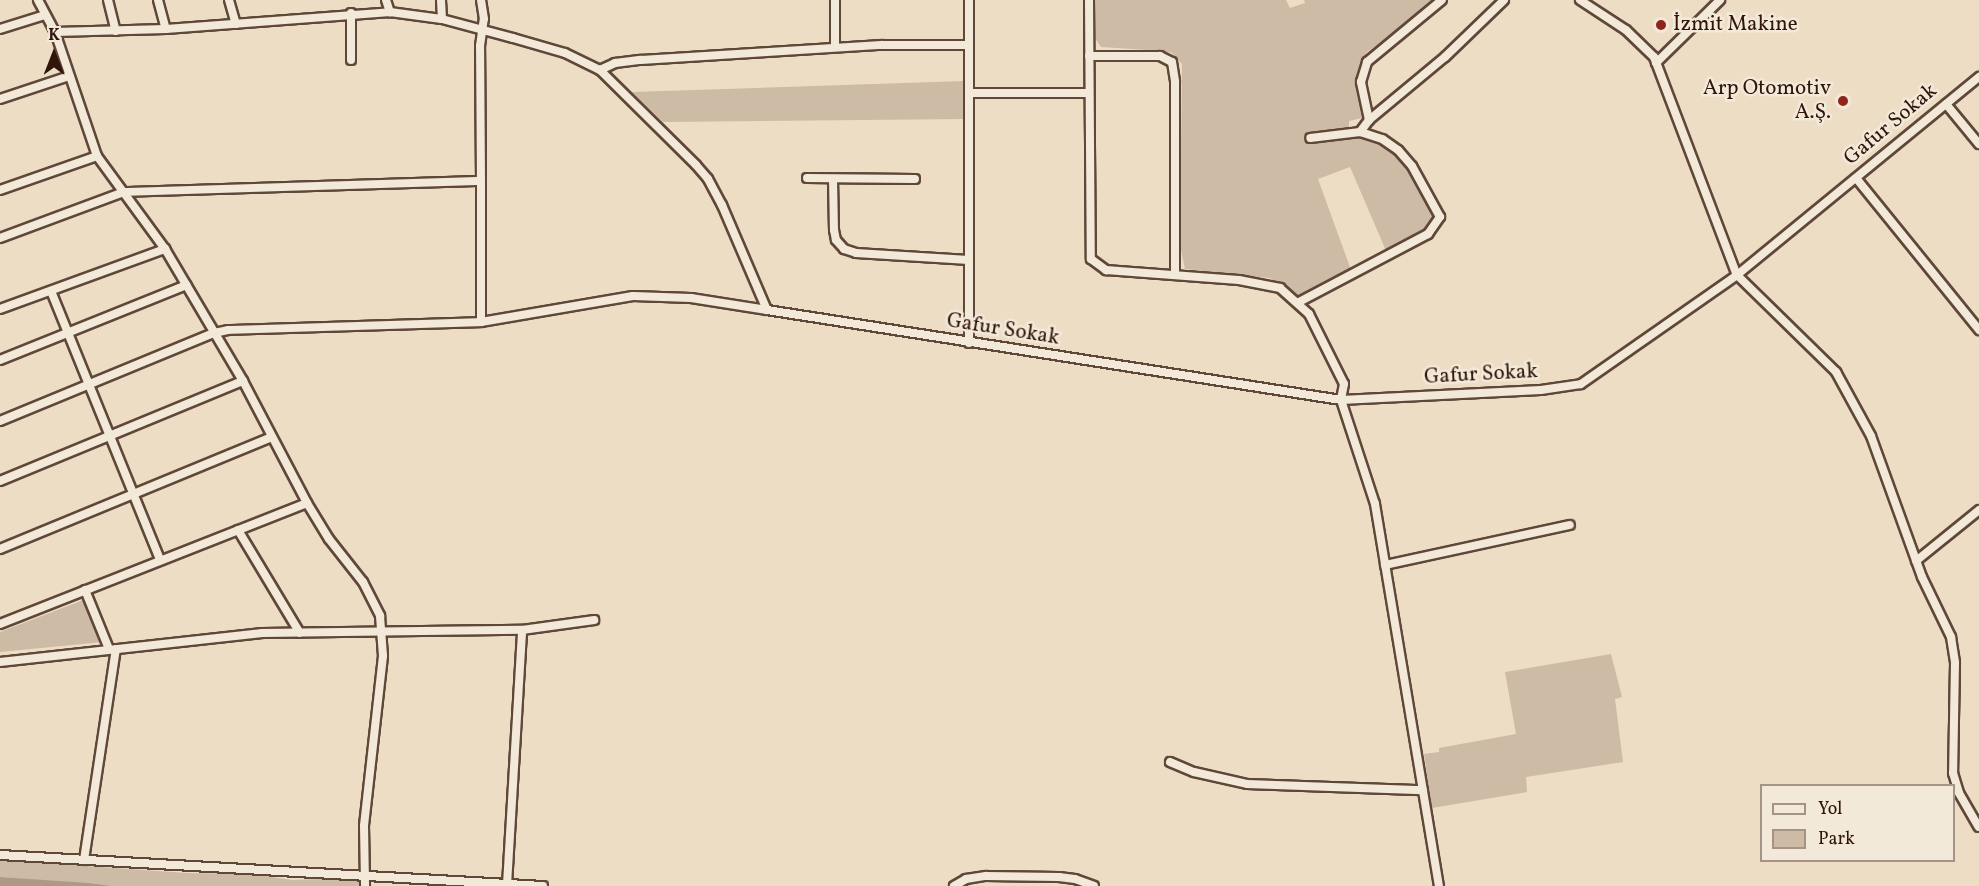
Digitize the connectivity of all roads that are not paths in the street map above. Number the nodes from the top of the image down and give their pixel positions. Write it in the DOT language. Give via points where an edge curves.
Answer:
graph roads {
  1 [pos="38,0"];
  2 [pos="108,0"];
  3 [pos="158,0"];
  4 [pos="230,0"];
  5 [pos="386,0"];
  6 [pos="441,0"];
  7 [pos="481,0"];
  8 [pos="835,0"];
  9 [pos="969,0"];
  10 [pos="1089,0"];
  11 [pos="1442,0"];
  12 [pos="1504,0"];
  13 [pos="1580,0"];
  14 [pos="1720,0"];
  15 [pos="390,12"];
  16 [pos="351,13"];
  17 [pos="45,15"];
  18 [pos="442,19"];
  19 [pos="236,24"];
  20 [pos="166,28"];
  21 [pos="0,29"];
  22 [pos="483,30"];
  23 [pos="116,31"];
  24 [pos="55,32"];
  25 [pos="969,45"];
  26 [pos="835,47"];
  27 [pos="1089,56"];
  28 [pos="351,60"];
  29 [pos="1656,63"];
  30 [pos="600,70"];
  31 [pos="69,76"];
  32 [pos="1979,76"];
  33 [pos="969,93"];
  34 [pos="1089,93"];
  35 [pos="0,99"];
  36 [pos="1946,104"];
  37 [pos="1369,120"];
  38 [pos="1360,132"];
  39 [pos="1310,138"];
  40 [pos="1979,144"];
  41 [pos="97,156"];
  42 [pos="807,178"];
  43 [pos="1856,178"];
  44 [pos="833,179"];
  45 [pos="915,179"];
  46 [pos="481,182"];
  47 [pos="0,190"];
  48 [pos="124,192"];
  49 [pos="0,238"];
  50 [pos="165,249"];
  51 [pos="969,260"];
  52 [pos="1175,274"];
  53 [pos="1737,275"];
  54 [pos="187,285"];
  55 [pos="51,291"];
  56 [pos="1299,302"];
  57 [pos="0,309"];
  58 [pos="767,310"];
  59 [pos="481,322"];
  60 [pos="1979,330"];
  61 [pos="214,333"];
  62 [pos="68,334"];
  63 [pos="969,343"];
  64 [pos="0,360"];
  65 [pos="243,381"];
  66 [pos="89,385"];
  67 [pos="1341,400"];
  68 [pos="0,421"];
  69 [pos="110,436"];
  70 [pos="272,437"];
  71 [pos="0,481"];
  72 [pos="134,495"];
  73 [pos="307,503"];
  74 [pos="1979,510"];
  75 [pos="1570,525"];
  76 [pos="238,530"];
  77 [pos="0,549"];
  78 [pos="160,560"];
  79 [pos="1916,561"];
  80 [pos="1385,565"];
  81 [pos="85,590"];
  82 [pos="594,620"];
  83 [pos="0,624"];
  84 [pos="522,630"];
  85 [pos="300,633"];
  86 [pos="383,633"];
  87 [pos="113,649"];
  88 [pos="0,662"];
  89 [pos="1170,762"];
  90 [pos="1423,790"];
  91 [pos="1979,827"];
  92 [pos="0,855"];
  93 [pos="84,860"];
  94 [pos="364,876"];
  95 [pos="1024,882"];
  96 [pos="507,885"];
  97 [pos="364,886"];
  98 [pos="543,886"];
  99 [pos="954,886"];
  100 [pos="1094,886"];
  101 [pos="1439,886"];
  1 -- 17 [label="street"];
  2 -- 23 [label="street"];
  3 -- 20 [label="street"];
  4 -- 19 [label="street"];
  5 -- 15 [label="street"];
  6 -- 18 [label="street"];
  7 -- 22 [label="street"];
  8 -- 26 [label="street"];
  9 -- 25 [label="street"];
  10 -- 27 [label="street"];
  11 -- 37 [label="street" via="1367,62 1361,82"];
  12 -- 37 [label="street" via="1445,57"];
  13 -- 29 [label="street" via="1626,30"];
  14 -- 29 [label="street"];
  15 -- 16 [label="street"];
  15 -- 18 [label="street"];
  16 -- 19 [label="street"];
  16 -- 28 [label="street"];
  17 -- 21 [label="street"];
  17 -- 24 [label="street"];
  18 -- 22 [label="street"];
  19 -- 20 [label="street"];
  20 -- 23 [label="street"];
  22 -- 30 [label="street" via="565,54"];
  22 -- 46 [label="street"];
  23 -- 24 [label="street"];
  24 -- 31 [label="street"];
  25 -- 26 [label="street"];
  25 -- 33 [label="street"];
  26 -- 30 [label="street" via="626,61"];
  27 -- 34 [label="street"];
  27 -- 52 [label="street" via="1160,56 1172,62"];
  29 -- 53 [label="street"];
  30 -- 58 [label="street" via="708,179"];
  31 -- 35 [label="street"];
  31 -- 41 [label="street"];
  32 -- 36 [label="street, Gafur Sokak"];
  33 -- 34 [label="street"];
  33 -- 51 [label="street"];
  34 -- 52 [label="street" via="1091,259 1106,270"];
  36 -- 40 [label="street"];
  36 -- 43 [label="street, Gafur Sokak"];
  37 -- 38 [label="street"];
  38 -- 39 [label="street"];
  38 -- 56 [label="street" via="1382,139 1405,157 1435,204 1439,221 1428,234"];
  41 -- 47 [label="street"];
  41 -- 48 [label="street"];
  42 -- 44 [label="street"];
  43 -- 53 [label="street, Gafur Sokak"];
  43 -- 60 [label="street"];
  44 -- 45 [label="street"];
  44 -- 51 [label="street" via="834,230 844,249"];
  46 -- 48 [label="street"];
  46 -- 59 [label="street"];
  48 -- 49 [label="street"];
  48 -- 50 [label="street"];
  50 -- 54 [label="street"];
  50 -- 55 [label="street"];
  51 -- 63 [label="street"];
  52 -- 56 [label="street" via="1263,283 1280,288"];
  53 -- 67 [label="street, Gafur Sokak" via="1574,386"];
  53 -- 79 [label="street" via="1842,381 1871,436"];
  54 -- 61 [label="street"];
  54 -- 62 [label="street"];
  55 -- 57 [label="street"];
  55 -- 62 [label="street"];
  56 -- 67 [label="street" via="1344,384"];
  58 -- 59 [label="street, Gafur Sokak" via="691,298 633,296"];
  58 -- 63 [label="street, Gafur Sokak"];
  59 -- 61 [label="street, Gafur Sokak"];
  61 -- 65 [label="street"];
  61 -- 66 [label="street, Gafur Sokak"];
  62 -- 64 [label="street"];
  62 -- 66 [label="street"];
  63 -- 67 [label="street, Gafur Sokak"];
  65 -- 69 [label="street"];
  65 -- 70 [label="street"];
  66 -- 68 [label="street, Gafur Sokak"];
  66 -- 69 [label="street"];
  67 -- 80 [label="street" via="1375,504"];
  69 -- 71 [label="street"];
  69 -- 72 [label="street"];
  70 -- 72 [label="street"];
  70 -- 73 [label="street"];
  72 -- 77 [label="street"];
  72 -- 78 [label="street"];
  73 -- 76 [label="street"];
  73 -- 86 [label="street" via="328,539 369,593"];
  74 -- 79 [label="street"];
  75 -- 80 [label="street"];
  76 -- 78 [label="street"];
  76 -- 85 [label="street"];
  78 -- 81 [label="street"];
  79 -- 91 [label="street" via="1953,643 1953,773 1959,793"];
  80 -- 90 [label="street"];
  81 -- 83 [label="street"];
  81 -- 87 [label="street"];
  82 -- 84 [label="street"];
  84 -- 86 [label="street"];
  84 -- 96 [label="street"];
  85 -- 86 [label="street"];
  85 -- 87 [label="street" via="262,633"];
  86 -- 94 [label="street" via="363,826"];
  87 -- 88 [label="street"];
  87 -- 93 [label="street"];
  89 -- 90 [label="street" via="1194,772 1247,784"];
  90 -- 101 [label="street"];
  92 -- 93 [label="street"];
  93 -- 94 [label="street"];
  94 -- 96 [label="street"];
  94 -- 97 [label="street"];
  95 -- 99 [label="street" via="974,877"];
  95 -- 100 [label="street" via="1075,879"];
  96 -- 98 [label="street"];
}
